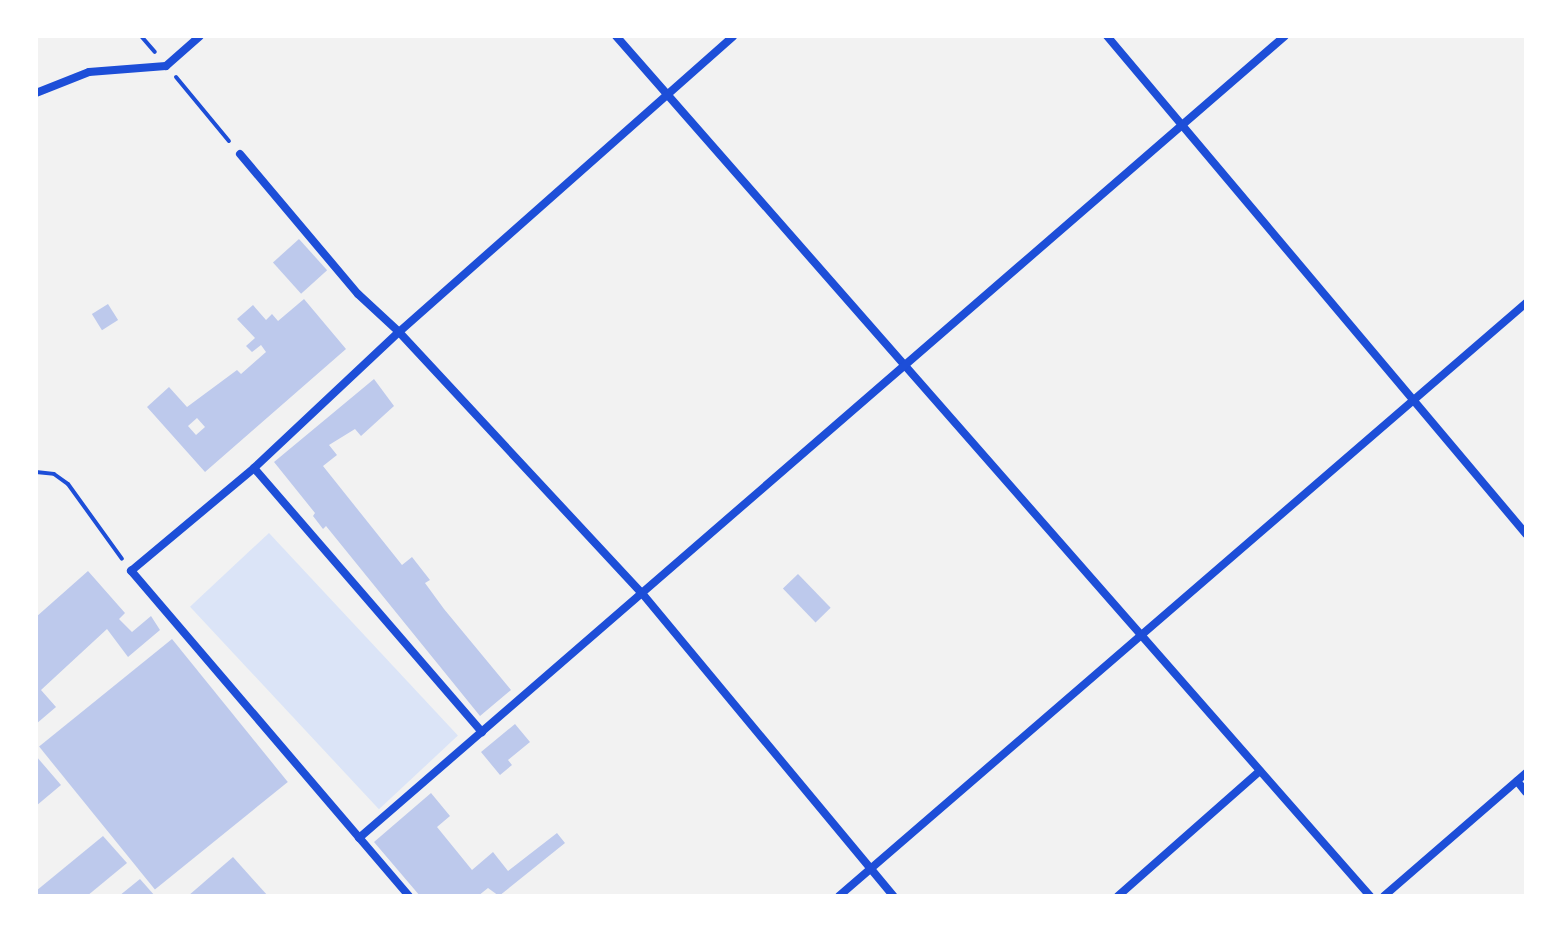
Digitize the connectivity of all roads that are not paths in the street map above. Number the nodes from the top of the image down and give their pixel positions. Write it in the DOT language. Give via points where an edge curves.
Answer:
graph roads {
  1 [pos="200,36"];
  2 [pos="616,36"];
  3 [pos="733,36"];
  4 [pos="1107,36"];
  5 [pos="1285,36"];
  6 [pos="36,93"];
  7 [pos="668,93"];
  8 [pos="1184,123"];
  9 [pos="240,154"];
  10 [pos="1526,303"];
  11 [pos="399,332"];
  12 [pos="903,367"];
  13 [pos="1415,402"];
  14 [pos="254,468"];
  15 [pos="1526,534"];
  16 [pos="641,592"];
  17 [pos="1139,637"];
  18 [pos="482,732"];
  19 [pos="1260,771"];
  20 [pos="1526,773"];
  21 [pos="1517,781"];
  22 [pos="1526,792"];
  23 [pos="359,838"];
  24 [pos="869,869"];
  25 [pos="409,896"];
  26 [pos="839,896"];
  27 [pos="893,896"];
  28 [pos="1118,896"];
  29 [pos="1370,896"];
  30 [pos="1384,896"];
  1 -- 6 [label="street" via="166,66 89,72"];
  2 -- 7 [label="street"];
  3 -- 7 [label="street"];
  4 -- 8 [label="street"];
  5 -- 8 [label="street"];
  7 -- 11 [label="street"];
  7 -- 12 [label="street"];
  8 -- 12 [label="street"];
  8 -- 13 [label="street"];
  9 -- 11 [label="street" via="358,294"];
  10 -- 13 [label="street"];
  11 -- 14 [label="street"];
  11 -- 16 [label="street"];
  12 -- 16 [label="street"];
  12 -- 17 [label="street"];
  13 -- 15 [label="street"];
  13 -- 17 [label="street"];
  14 -- 18 [label="street"];
  14 -- 23 [label="street" via="131,571"];
  16 -- 18 [label="street"];
  16 -- 24 [label="street"];
  17 -- 19 [label="street"];
  17 -- 24 [label="street"];
  18 -- 23 [label="street"];
  19 -- 28 [label="street"];
  19 -- 29 [label="street"];
  20 -- 21 [label="street"];
  21 -- 22 [label="street"];
  21 -- 30 [label="street"];
  23 -- 25 [label="street"];
  24 -- 26 [label="street"];
  24 -- 27 [label="street"];
}
